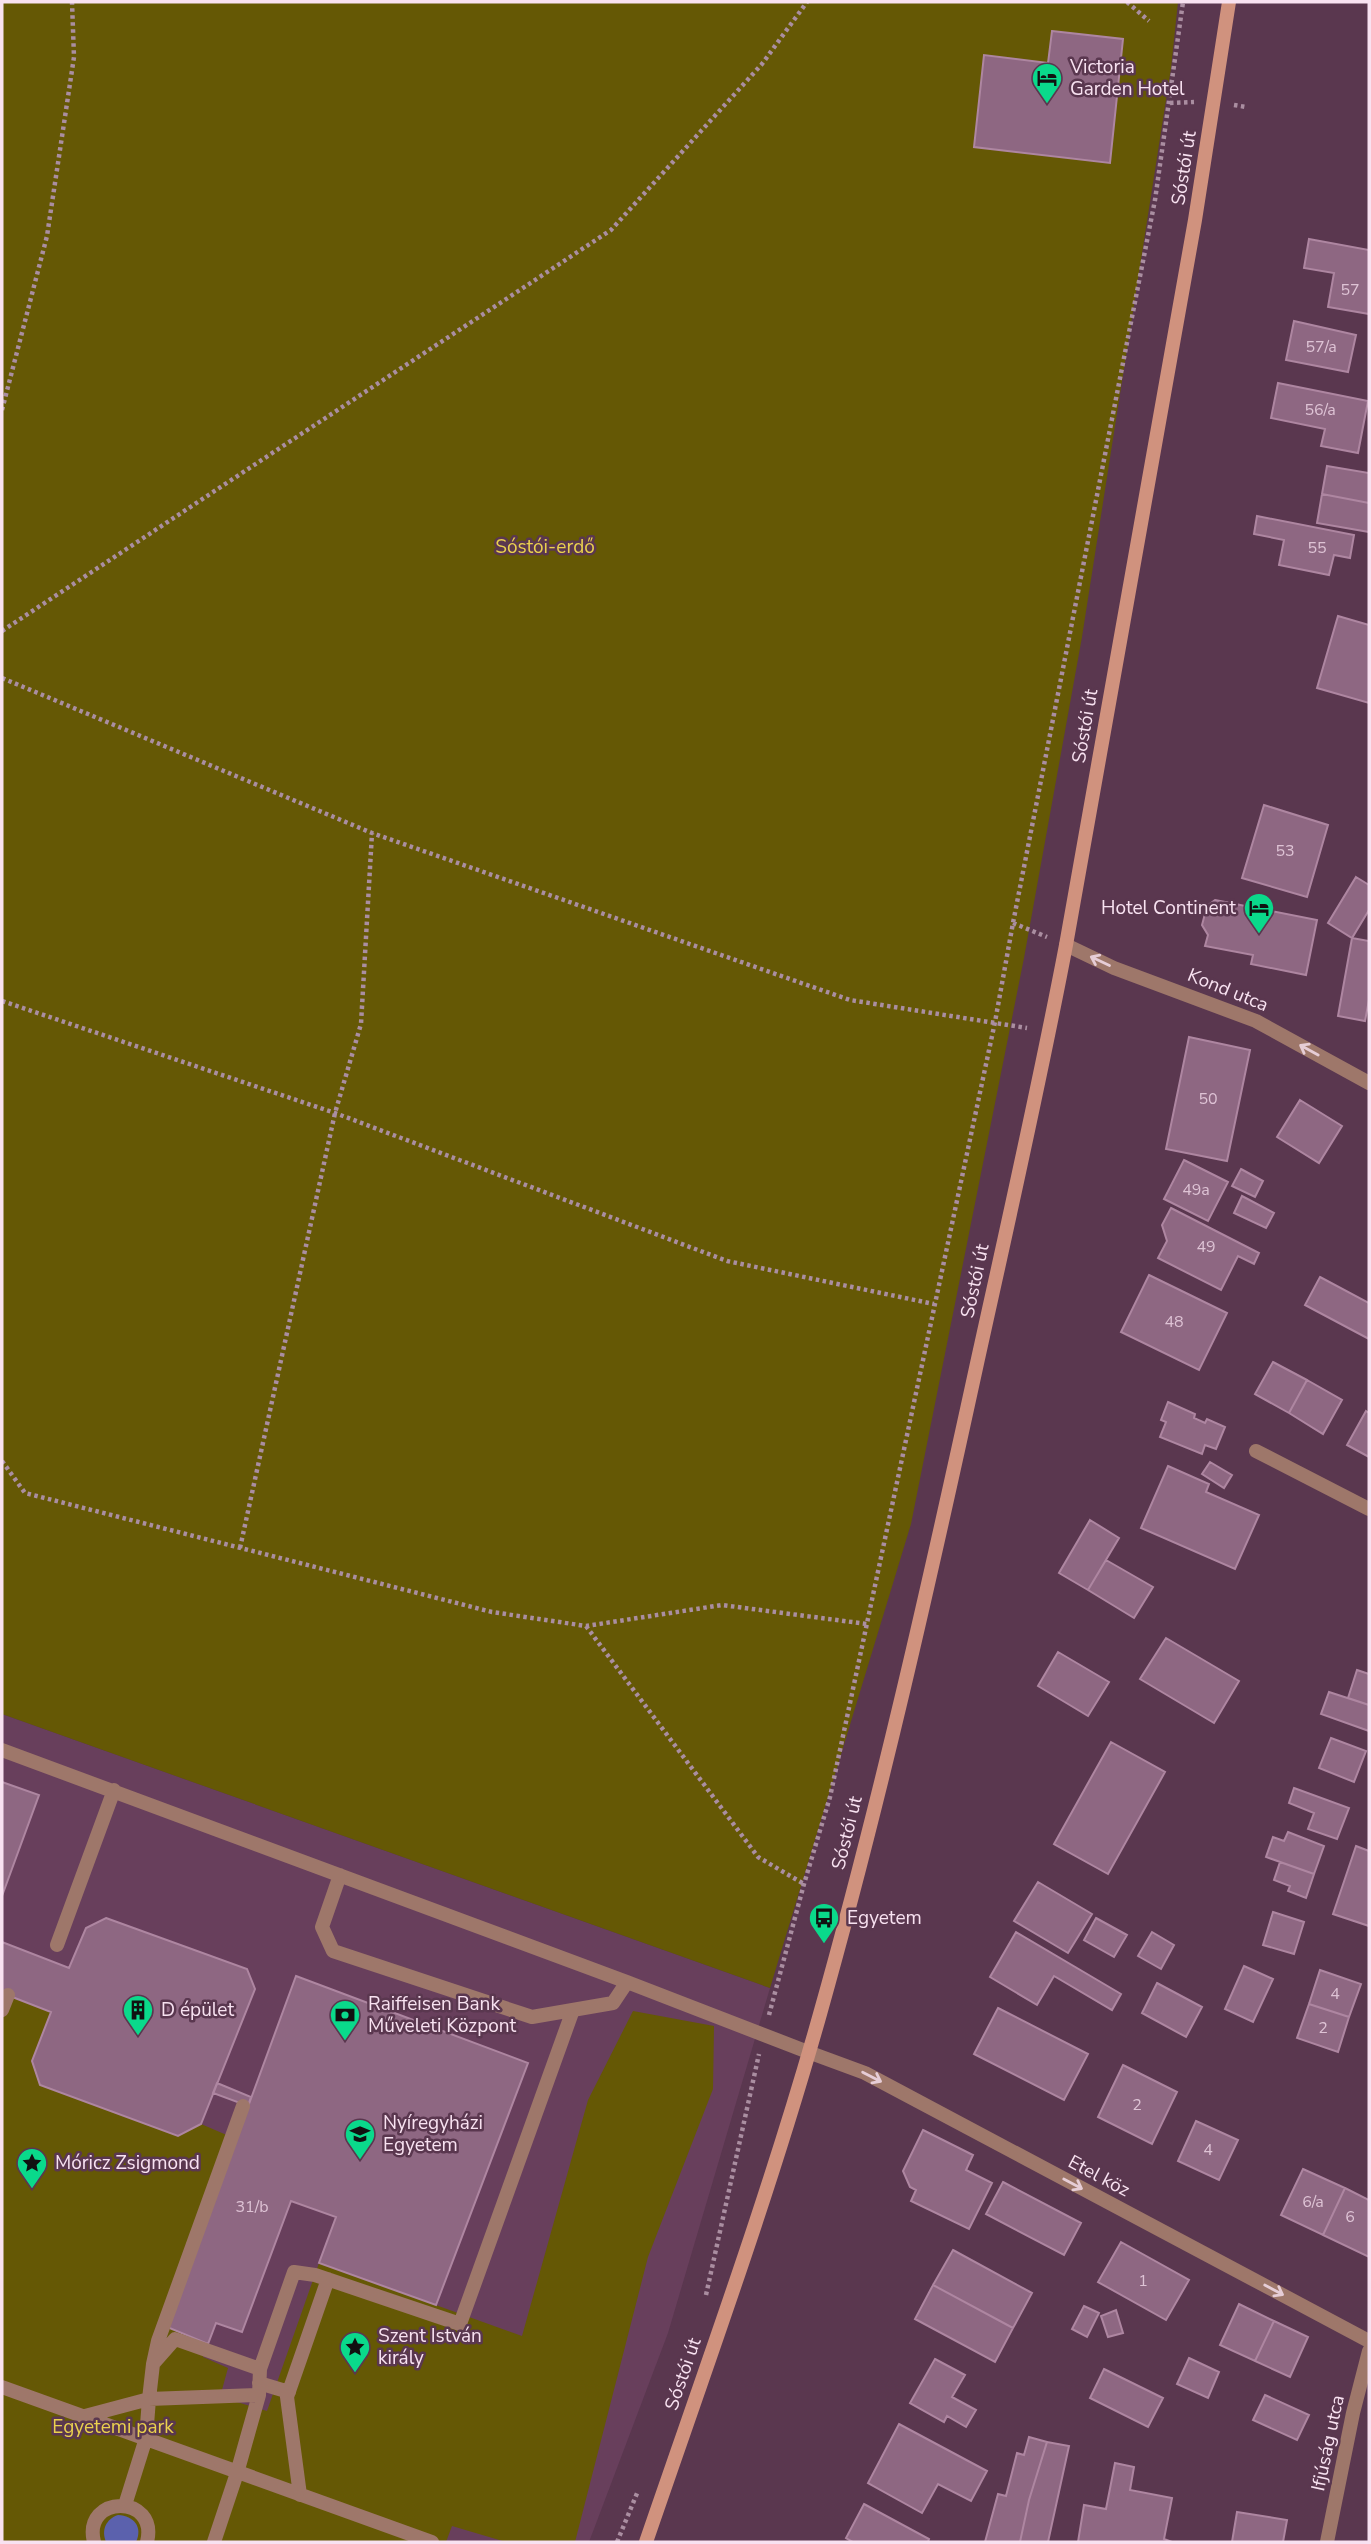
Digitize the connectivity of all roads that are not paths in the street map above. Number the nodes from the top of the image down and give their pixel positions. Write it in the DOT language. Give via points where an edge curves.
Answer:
graph roads {
  1 [pos="1229,2"];
  2 [pos="1066,945"];
  3 [pos="1369,1083"];
  4 [pos="1256,1451"];
  5 [pos="1369,1509"];
  6 [pos="2,1751"];
  7 [pos="114,1790"];
  8 [pos="340,1875"];
  9 [pos="57,1945"];
  10 [pos="627,1982"];
  11 [pos="8,1996"];
  12 [pos="2,2010"];
  13 [pos="573,2010"];
  14 [pos="808,2052"];
  15 [pos="243,2106"];
  16 [pos="328,2279"];
  17 [pos="1369,2340"];
  18 [pos="1369,2351"];
  19 [pos="153,2364"];
  20 [pos="260,2382"];
  21 [pos="2,2387"];
  22 [pos="289,2392"];
  23 [pos="149,2399"];
  24 [pos="85,2416"];
  25 [pos="146,2438"];
  26 [pos="237,2473"];
  27 [pos="300,2495"];
  28 [pos="125,2505"];
  29 [pos="94,2542"];
  30 [pos="150,2542"];
  31 [pos="214,2542"];
  32 [pos="432,2542"];
  33 [pos="646,2542"];
  34 [pos="1327,2542"];
  1 -- 2 [label="main road, Sóstói út" via="1193,233"];
  3 -- 2 [label="street, Kond utca, one-way" via="1256,1021 1114,968"];
  2 -- 14 [label="main road, Sóstói út" via="891,1739"];
  4 -- 5 [label="street"];
  6 -- 7 [label="street, Etel köz"];
  7 -- 8 [label="street, Etel köz"];
  7 -- 9 [label="street"];
  8 -- 10 [label="street, Etel köz"];
  8 -- 13 [label="street" via="323,1927 333,1951 532,2017"];
  10 -- 13 [label="street" via="613,2003"];
  10 -- 14 [label="street, Etel köz"];
  11 -- 12 [label="street"];
  13 -- 16 [label="street" via="460,2324"];
  14 -- 17 [label="street, Etel köz, one-way" via="865,2073"];
  14 -- 33 [label="main road, Sóstói út"];
  15 -- 19 [label="street"];
  16 -- 20 [label="street" via="295,2272"];
  16 -- 22 [label="street"];
  18 -- 34 [label="street, Ifjúság utca"];
  19 -- 20 [label="street" via="175,2339"];
  19 -- 23 [label="street"];
  20 -- 22 [label="street"];
  20 -- 23 [label="street"];
  20 -- 26 [label="street"];
  21 -- 24 [label="street"];
  22 -- 27 [label="street"];
  23 -- 24 [label="street"];
  23 -- 25 [label="street"];
  24 -- 25 [label="street"];
  25 -- 26 [label="street"];
  25 -- 28 [label="street"];
  26 -- 27 [label="street"];
  26 -- 31 [label="street"];
  27 -- 32 [label="street"];
  28 -- 29 [label="street" via="100,2514 92,2531"];
  28 -- 30 [label="street" via="141,2513"];
}
